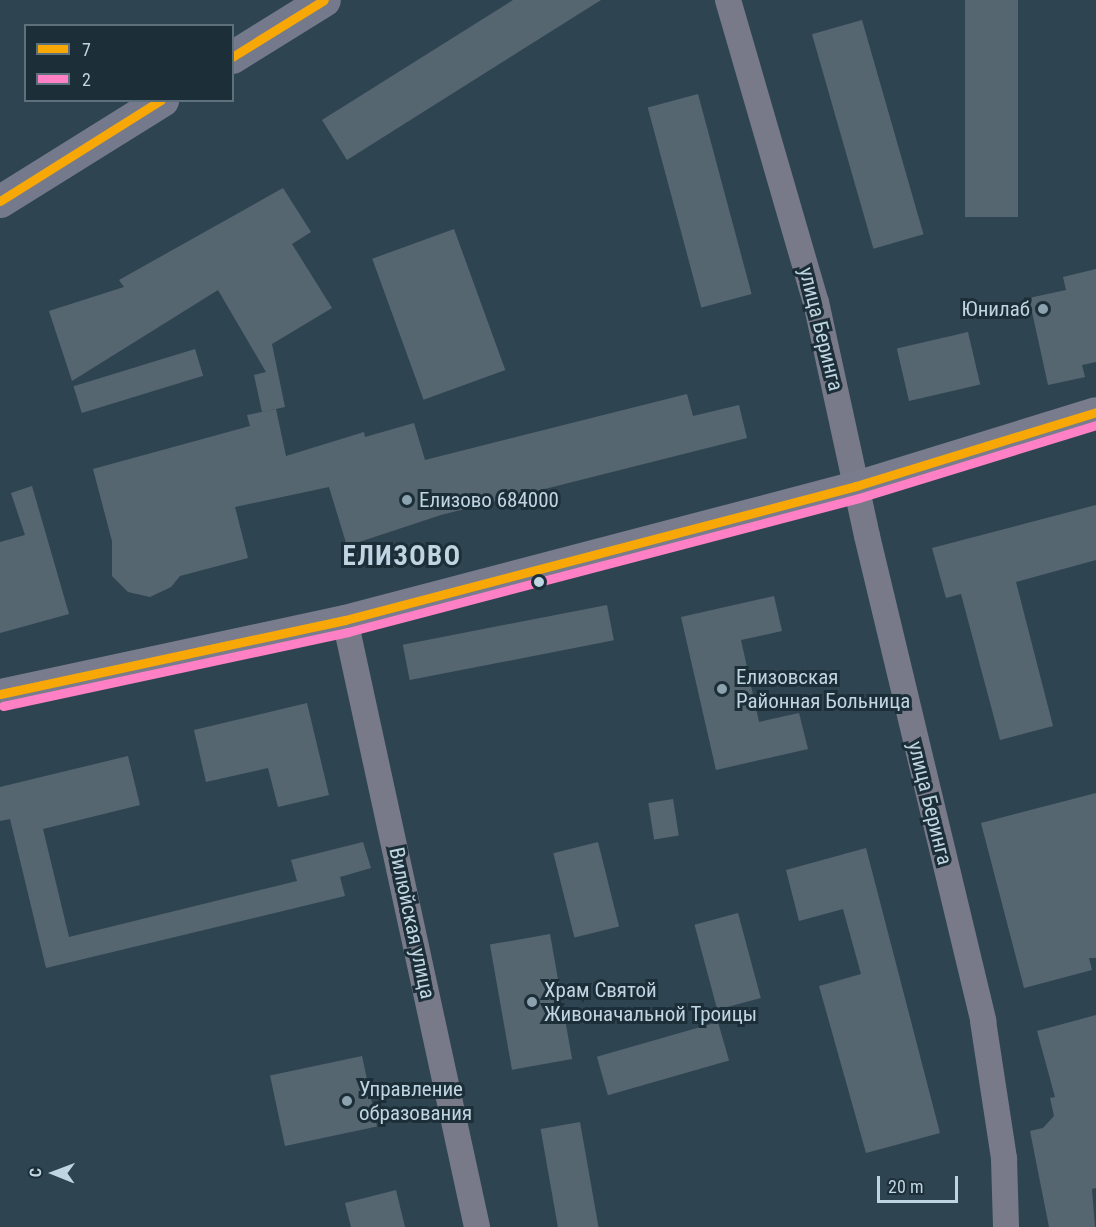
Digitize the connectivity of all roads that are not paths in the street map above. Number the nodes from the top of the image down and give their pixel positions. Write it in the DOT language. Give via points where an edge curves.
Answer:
graph roads {
  1 [pos="324,0"];
  2 [pos="728,0"];
  3 [pos="234,56"];
  4 [pos="159,102"];
  5 [pos="0,201"];
  6 [pos="1096,412"];
  7 [pos="856,486"];
  8 [pos="345,620"];
  9 [pos="0,694"];
  10 [pos="477,1227"];
  11 [pos="1006,1227"];
  1 -- 3 [label="main road"];
  2 -- 7 [label="street, улица Беринга" via="816,302"];
  4 -- 5 [label="main road"];
  6 -- 7 [label="main road"];
  7 -- 8 [label="main road"];
  7 -- 11 [label="street, улица Беринга" via="983,1021 1004,1159"];
  8 -- 9 [label="main road"];
  8 -- 10 [label="street, Вилюйская улица"];
}
